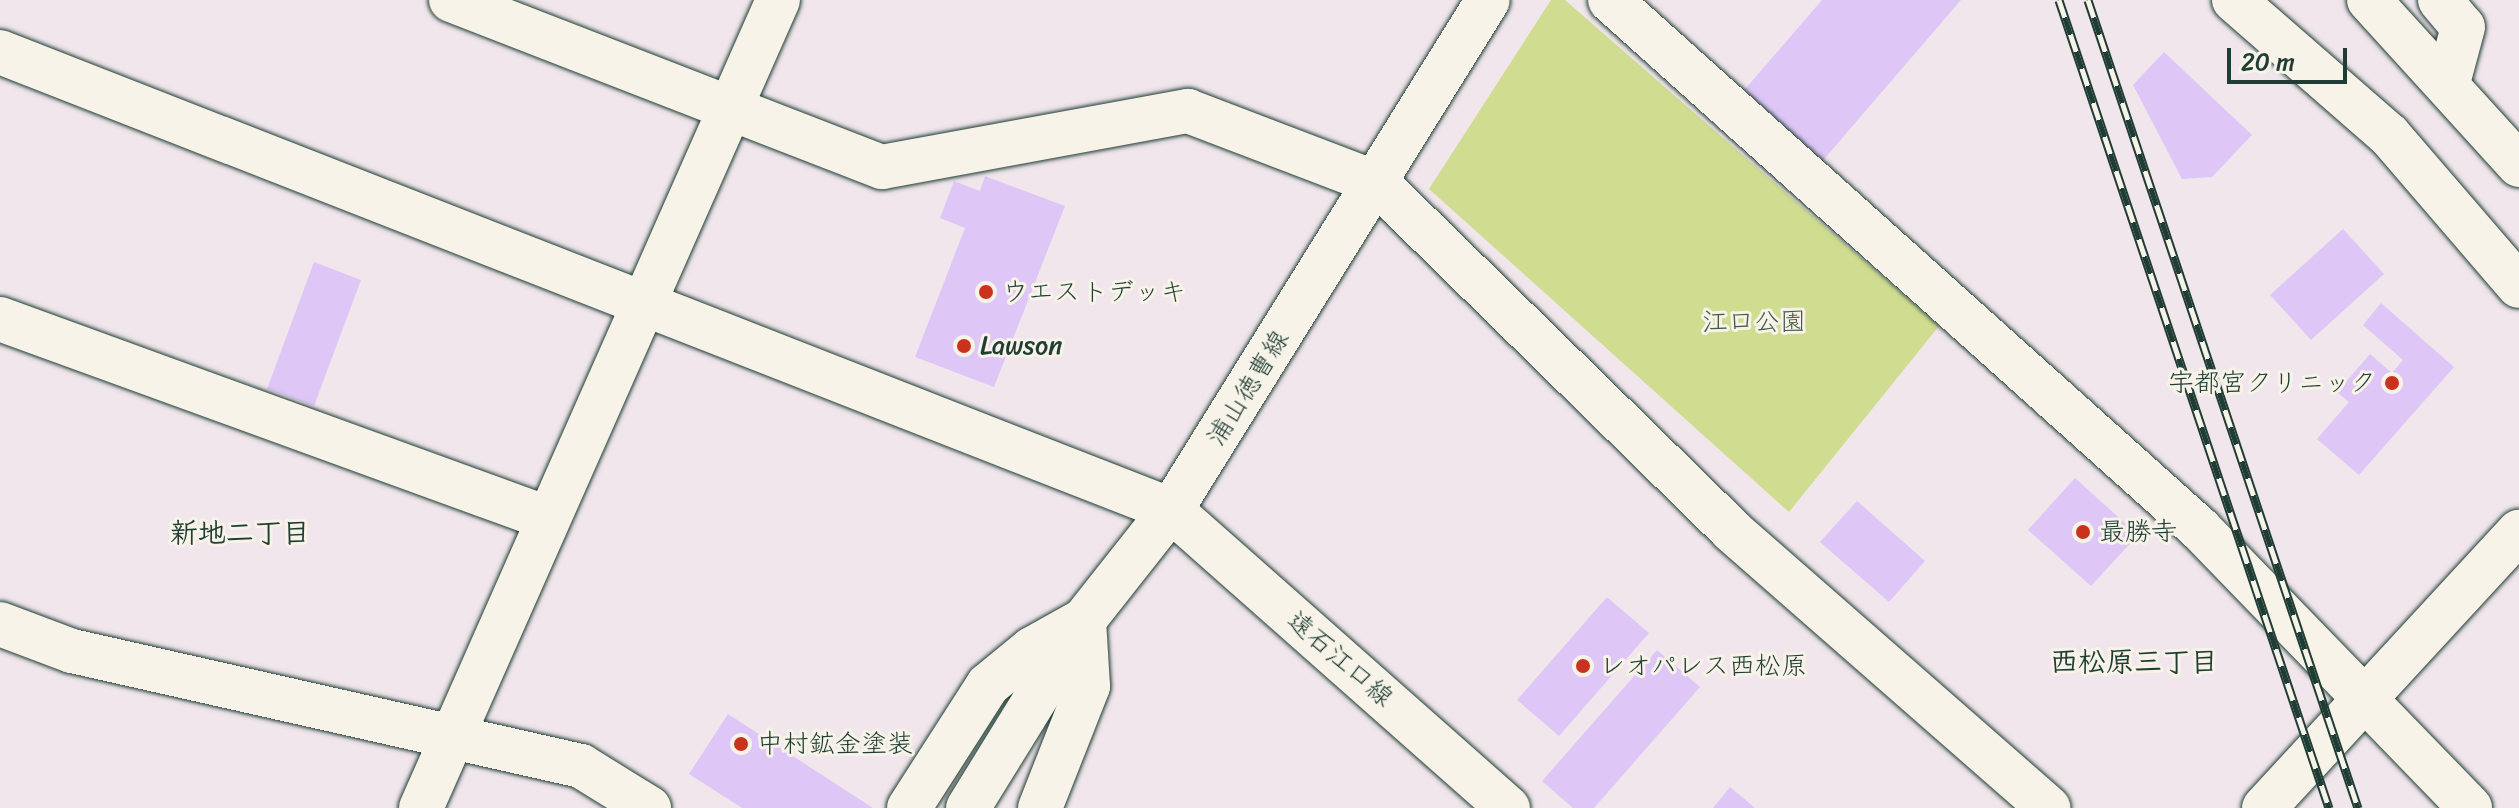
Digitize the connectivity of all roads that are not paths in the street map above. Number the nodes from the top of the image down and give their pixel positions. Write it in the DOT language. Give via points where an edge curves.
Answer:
graph roads {
  1 [pos="451,0"];
  2 [pos="778,0"];
  3 [pos="1488,0"];
  4 [pos="1610,0"];
  5 [pos="2234,0"];
  6 [pos="2369,0"];
  7 [pos="2440,0"];
  8 [pos="0,52"];
  9 [pos="2448,83"];
  10 [pos="729,106"];
  11 [pos="2519,165"];
  12 [pos="1377,183"];
  13 [pos="2519,286"];
  14 [pos="640,303"];
  15 [pos="0,319"];
  16 [pos="1171,510"];
  17 [pos="547,518"];
  18 [pos="2519,532"];
  19 [pos="1084,620"];
  20 [pos="0,624"];
  21 [pos="2366,704"];
  22 [pos="453,735"];
  23 [pos="421,808"];
  24 [pos="649,808"];
  25 [pos="909,808"];
  26 [pos="968,808"];
  27 [pos="1040,808"];
  28 [pos="1508,808"];
  29 [pos="2049,808"];
  30 [pos="2264,808"];
  31 [pos="2470,808"];
  1 -- 10 [label="street"];
  2 -- 10 [label="street"];
  3 -- 12 [label="street, 浦山徳曹線"];
  4 -- 21 [label="street" via="2200,529"];
  5 -- 13 [label="street" via="2389,135"];
  6 -- 9 [label="street"];
  7 -- 9 [label="street" via="2463,27"];
  8 -- 14 [label="street"];
  9 -- 11 [label="street"];
  10 -- 12 [label="street" via="882,167 1188,111"];
  10 -- 14 [label="street"];
  12 -- 16 [label="street, 浦山徳曹線"];
  12 -- 29 [label="street" via="1731,530"];
  14 -- 16 [label="street"];
  14 -- 17 [label="street"];
  15 -- 17 [label="street"];
  16 -- 19 [label="street, 浦山徳曹線"];
  16 -- 28 [label="street, 遠石江口線"];
  17 -- 22 [label="street"];
  18 -- 21 [label="street"];
  19 -- 25 [label="street" via="1032,649 988,685"];
  19 -- 26 [label="street, 浦山徳曹線"];
  19 -- 27 [label="street" via="1088,686"];
  20 -- 22 [label="street" via="72,651"];
  21 -- 30 [label="street"];
  21 -- 31 [label="street"];
  22 -- 23 [label="street"];
  22 -- 24 [label="street" via="581,766"];
}
